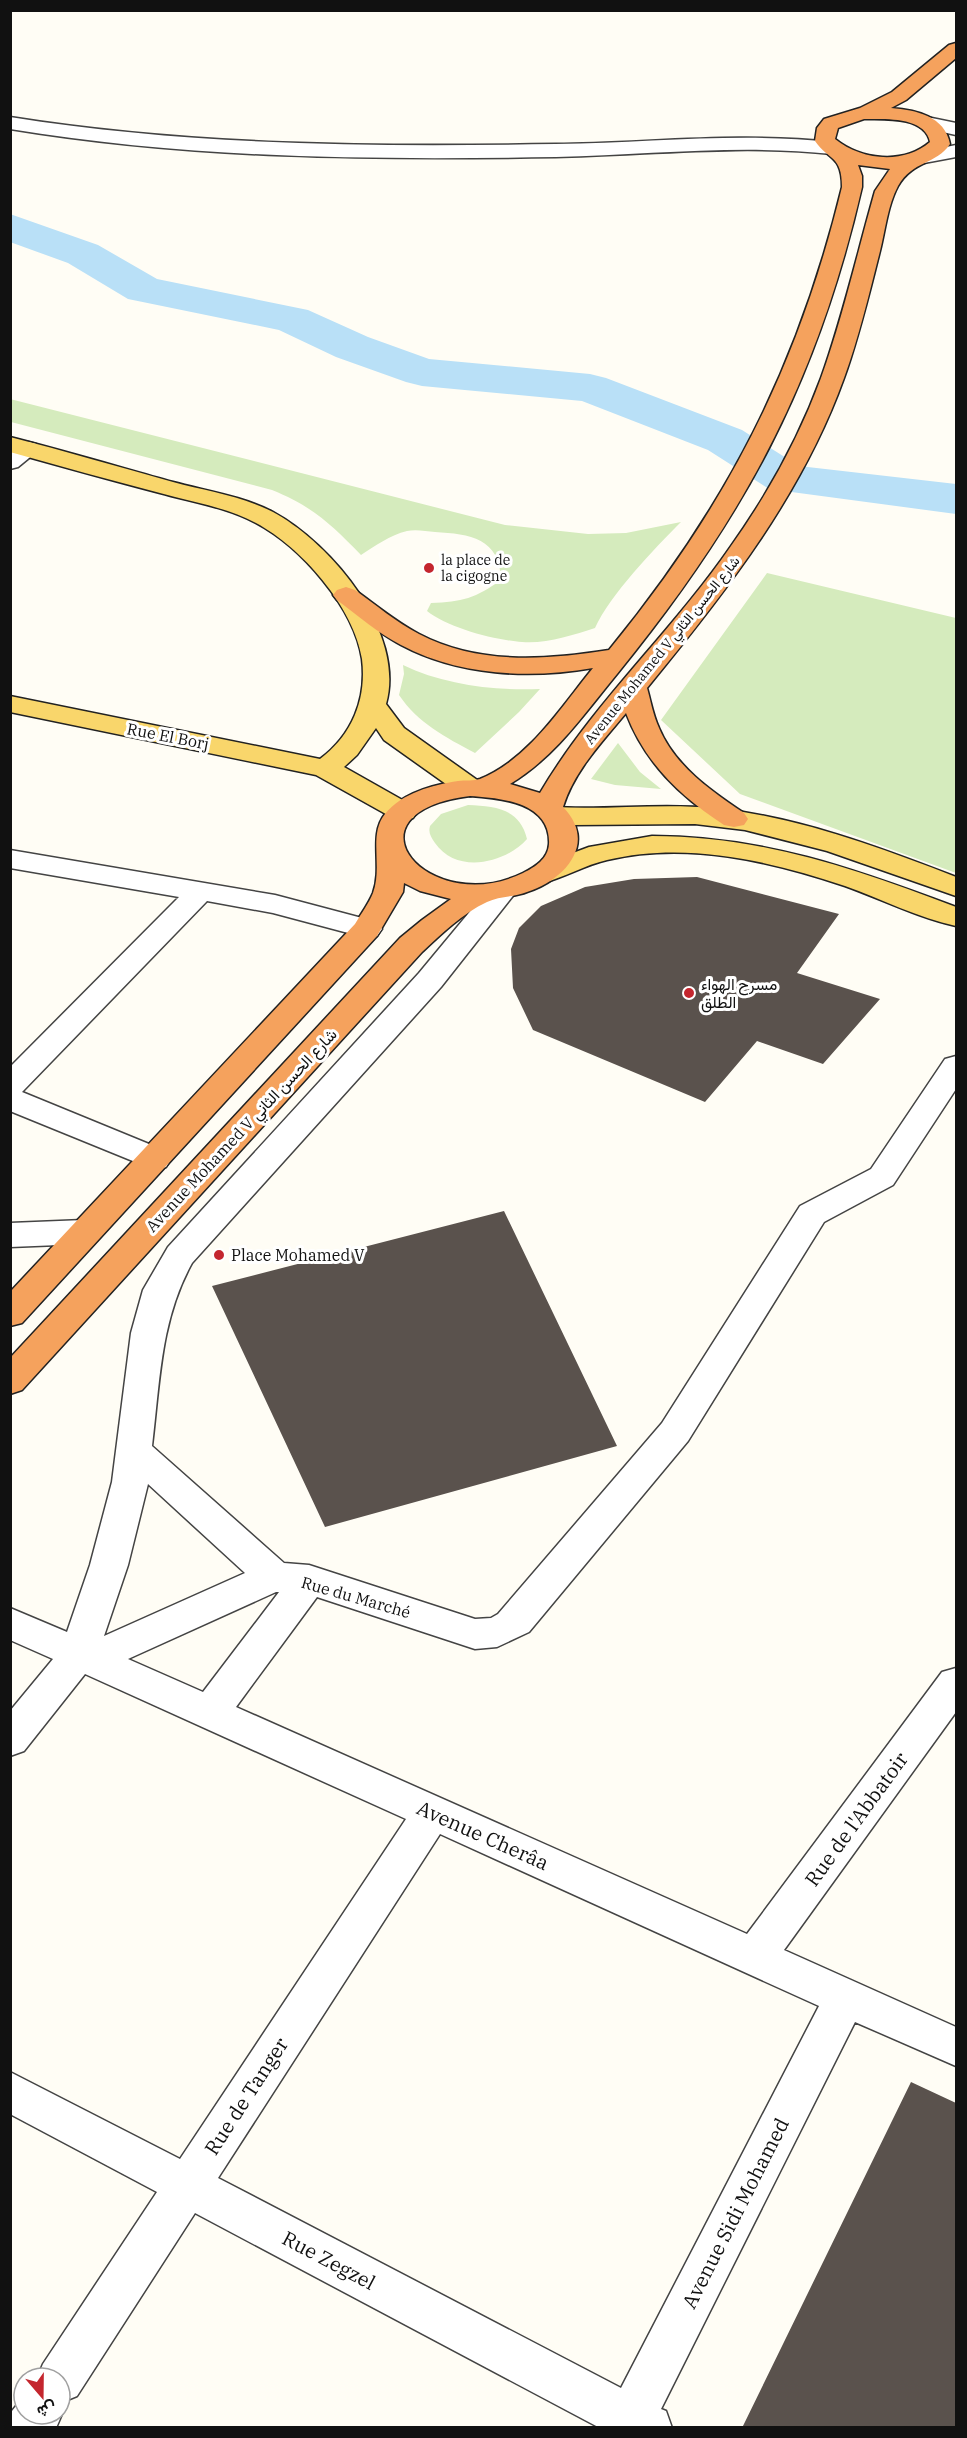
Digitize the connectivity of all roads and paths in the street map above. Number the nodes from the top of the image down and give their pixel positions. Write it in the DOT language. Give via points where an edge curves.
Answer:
graph roads {
  1 [pos="957,49"];
  2 [pos="928,100"];
  3 [pos="864,113"];
  4 [pos="836,120"];
  5 [pos="924,122"];
  6 [pos="10,123"];
  7 [pos="957,129"];
  8 [pos="703,143"];
  9 [pos="837,151"];
  10 [pos="957,151"];
  11 [pos="917,159"];
  12 [pos="16,452"];
  13 [pos="346,595"];
  14 [pos="614,657"];
  15 [pos="634,689"];
  16 [pos="372,704"];
  17 [pos="10,705"];
  18 [pos="325,768"];
  19 [pos="478,788"];
  20 [pos="403,812"];
  21 [pos="551,812"];
  22 [pos="734,819"];
  23 [pos="393,855"];
  24 [pos="21,861"];
  25 [pos="543,874"];
  26 [pos="10,883"];
  27 [pos="957,887"];
  28 [pos="201,891"];
  29 [pos="492,891"];
  30 [pos="957,917"];
  31 [pos="367,929"];
  32 [pos="957,1066"];
  33 [pos="10,1086"];
  34 [pos="10,1099"];
  35 [pos="155,1159"];
  36 [pos="84,1232"];
  37 [pos="10,1235"];
  38 [pos="10,1314"];
  39 [pos="10,1381"];
  40 [pos="134,1451"];
  41 [pos="292,1579"];
  42 [pos="10,1623"];
  43 [pos="86,1656"];
  44 [pos="956,1686"];
  45 [pos="209,1714"];
  46 [pos="10,1740"];
  47 [pos="432,1813"];
  48 [pos="756,1955"];
  49 [pos="845,1998"];
  50 [pos="957,2047"];
  51 [pos="10,2092"];
  52 [pos="187,2185"];
  53 [pos="69,2366"];
  54 [pos="635,2424"];
  1 -- 3 [label="highway" via="899,96"];
  2 -- 5 [label="highway"];
  3 -- 4 [label="highway"];
  3 -- 5 [label="highway" via="894,114"];
  4 -- 8 [label="street"];
  4 -- 9 [label="highway, Avenue Mohamed V شارع الحسن الثاني" via="824,134 825,141"];
  5 -- 7 [label="street"];
  5 -- 11 [label="highway, Avenue Mohamed V شارع الحسن الثاني" via="936,130 940,144"];
  6 -- 8 [label="street" via="166,145 279,150 599,150"];
  8 -- 9 [label="street" via="781,142"];
  9 -- 11 [label="highway" via="875,162"];
  9 -- 14 [label="highway, Avenue Mohamed V شارع الحسن الثاني" via="852,176 852,187 835,259 814,330 765,442 688,564"];
  10 -- 11 [label="street"];
  11 -- 15 [label="highway, Avenue Mohamed V شارع الحسن الثاني" via="891,180 885,191 849,330 803,446 727,573"];
  12 -- 13 [label="main road" via="215,500 264,518 284,530"];
  13 -- 14 [label="highway" via="419,644 462,659 512,667 564,666"];
  13 -- 16 [label="main road" via="363,620 373,647 377,675"];
  14 -- 19 [label="highway, Avenue Mohamed V شارع الحسن الثاني" via="536,754"];
  15 -- 21 [label="highway, Avenue Mohamed V شارع الحسن الثاني" via="570,765 556,786"];
  15 -- 22 [label="highway" via="644,728 668,767 687,786"];
  16 -- 18 [label="main road" via="359,736 345,754"];
  16 -- 19 [label="main road" via="399,738"];
  17 -- 18 [label="main road, Rue El Borj"];
  18 -- 20 [label="main road, Rue El Borj"];
  19 -- 20 [label="highway" via="440,792"];
  19 -- 21 [label="highway" via="520,795"];
  20 -- 23 [label="highway" via="392,826 389,840"];
  21 -- 22 [label="main road" via="602,818"];
  21 -- 25 [label="highway" via="562,827 565,840 562,852"];
  22 -- 27 [label="main road" via="842,847"];
  23 -- 29 [label="highway" via="417,879 459,891"];
  23 -- 31 [label="highway" via="388,892"];
  24 -- 26 [label="street"];
  24 -- 28 [label="street"];
  25 -- 29 [label="highway"];
  25 -- 30 [label="main road" via="607,851 702,845 735,848 796,862"];
  28 -- 31 [label="street" via="275,904"];
  28 -- 33 [label="street"];
  29 -- 39 [label="highway, Avenue Mohamed V شارع الحسن الثاني" via="448,914 411,945"];
  29 -- 40 [label="street" via="430,980 180,1255 160,1290 148,1333"];
  31 -- 35 [label="highway"];
  32 -- 41 [label="street, Rue du Marché" via="882,1178 813,1214 675,1432 516,1622 504,1630 475,1634"];
  34 -- 35 [label="street"];
  35 -- 36 [label="highway"];
  36 -- 37 [label="street"];
  36 -- 38 [label="highway"];
  40 -- 41 [label="street"];
  40 -- 43 [label="street"];
  41 -- 43 [label="street" via="239,1590"];
  41 -- 45 [label="street"];
  42 -- 43 [label="street, Avenue Cherâa"];
  43 -- 45 [label="street, Avenue Cherâa"];
  43 -- 46 [label="street"];
  44 -- 48 [label="street, Rue de l'Abbatoir"];
  45 -- 47 [label="street, Avenue Cherâa"];
  47 -- 48 [label="street, Avenue Cherâa"];
  47 -- 52 [label="street, Rue de Tanger"];
  48 -- 49 [label="street, Avenue Cherâa"];
  49 -- 50 [label="street, Avenue Cherâa"];
  49 -- 54 [label="street, Avenue Sidi Mohamed"];
  51 -- 52 [label="street, Rue Zegzel"];
  52 -- 53 [label="street, Rue de Tanger"];
  52 -- 54 [label="street, Rue Zegzel"];
}
